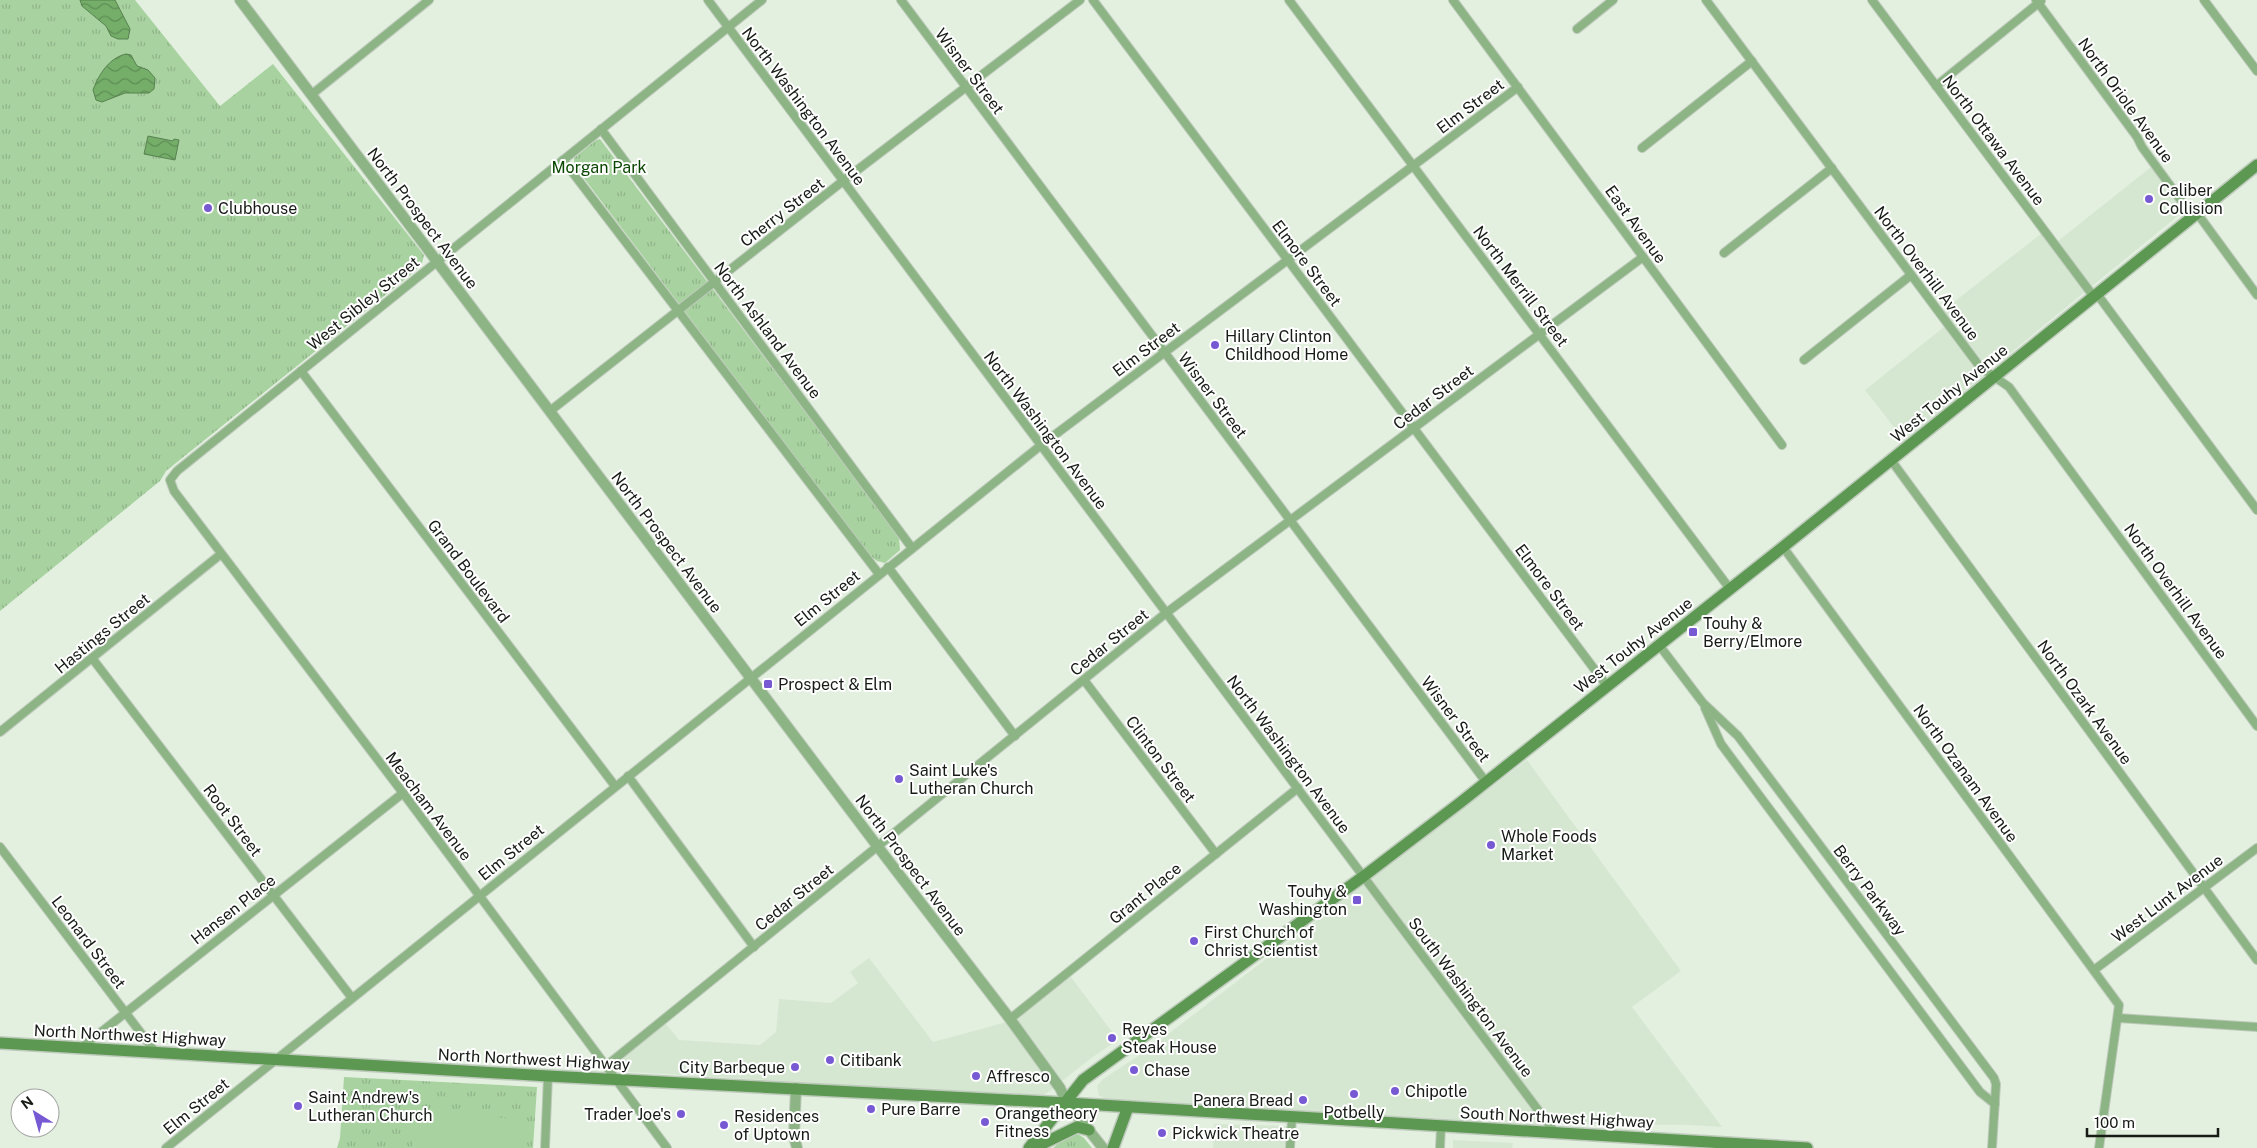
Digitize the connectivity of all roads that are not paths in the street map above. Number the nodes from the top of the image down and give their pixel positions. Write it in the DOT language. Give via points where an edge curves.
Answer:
graph roads {
  1 [pos="240,0"];
  2 [pos="429,0"];
  3 [pos="708,0"];
  4 [pos="762,0"];
  5 [pos="901,0"];
  6 [pos="1080,0"];
  7 [pos="1093,0"];
  8 [pos="1289,0"];
  9 [pos="1453,0"];
  10 [pos="1613,0"];
  11 [pos="1706,0"];
  12 [pos="1872,0"];
  13 [pos="2204,0"];
  14 [pos="2039,1"];
  15 [pos="728,27"];
  16 [pos="1577,29"];
  17 [pos="1752,61"];
  18 [pos="2257,71"];
  19 [pos="1936,86"];
  20 [pos="1518,87"];
  21 [pos="965,88"];
  22 [pos="311,95"];
  23 [pos="601,129"];
  24 [pos="1642,148"];
  25 [pos="563,160"];
  26 [pos="2257,165"];
  27 [pos="1413,166"];
  28 [pos="1832,168"];
  29 [pos="843,181"];
  30 [pos="2195,215"];
  31 [pos="1724,254"];
  32 [pos="1643,257"];
  33 [pos="1288,260"];
  34 [pos="436,261"];
  35 [pos="1911,275"];
  36 [pos="714,282"];
  37 [pos="2257,294"];
  38 [pos="2095,295"];
  39 [pos="678,310"];
  40 [pos="1540,335"];
  41 [pos="1164,352"];
  42 [pos="1804,360"];
  43 [pos="301,371"];
  44 [pos="1994,377"];
  45 [pos="550,410"];
  46 [pos="1414,428"];
  47 [pos="1782,445"];
  48 [pos="1040,446"];
  49 [pos="1891,460"];
  50 [pos="170,480"];
  51 [pos="2257,510"];
  52 [pos="1290,521"];
  53 [pos="1783,547"];
  54 [pos="912,548"];
  55 [pos="221,554"];
  56 [pos="888,567"];
  57 [pos="879,574"];
  58 [pos="1730,589"];
  59 [pos="1166,613"];
  60 [pos="1659,645"];
  61 [pos="92,658"];
  62 [pos="750,678"];
  63 [pos="1084,680"];
  64 [pos="1607,686"];
  65 [pos="1703,704"];
  66 [pos="2257,726"];
  67 [pos="0,732"];
  68 [pos="1015,736"];
  69 [pos="628,776"];
  70 [pos="1486,782"];
  71 [pos="615,786"];
  72 [pos="1298,788"];
  73 [pos="403,793"];
  74 [pos="0,847"];
  75 [pos="878,847"];
  76 [pos="2257,848"];
  77 [pos="1216,854"];
  78 [pos="1364,876"];
  79 [pos="2204,887"];
  80 [pos="273,895"];
  81 [pos="479,896"];
  82 [pos="754,947"];
  83 [pos="2257,960"];
  84 [pos="2094,970"];
  85 [pos="352,998"];
  86 [pos="125,1012"];
  87 [pos="2118,1018"];
  88 [pos="1010,1019"];
  89 [pos="2257,1027"];
  90 [pos="0,1043"];
  91 [pos="81,1048"];
  92 [pos="156,1053"];
  93 [pos="276,1060"];
  94 [pos="606,1066"];
  95 [pos="548,1076"];
  96 [pos="616,1079"];
  97 [pos="796,1088"];
  98 [pos="1066,1103"];
  99 [pos="1995,1104"];
  100 [pos="1128,1107"];
  101 [pos="1292,1118"];
  102 [pos="1441,1127"];
  103 [pos="1090,1130"];
  104 [pos="1556,1134"];
  105 [pos="1640,1143"];
  106 [pos="166,1148"];
  107 [pos="545,1148"];
  108 [pos="667,1148"];
  109 [pos="797,1148"];
  110 [pos="1030,1148"];
  111 [pos="1034,1148"];
  112 [pos="1103,1148"];
  113 [pos="1112,1148"];
  114 [pos="1290,1148"];
  115 [pos="1440,1148"];
  116 [pos="1807,1148"];
  117 [pos="1992,1148"];
  118 [pos="2099,1148"];
  1 -- 22 [label="street, North Prospect Avenue"];
  2 -- 22 [label="street"];
  3 -- 15 [label="street, North Washington Avenue"];
  4 -- 15 [label="street, West Sibley Street"];
  5 -- 21 [label="street, Wisner Street"];
  6 -- 21 [label="street, Cherry Street"];
  7 -- 33 [label="street, Elmore Street"];
  8 -- 27 [label="street, North Merrill Street"];
  9 -- 20 [label="street, East Avenue"];
  10 -- 16 [label="street"];
  11 -- 17 [label="street, North Overhill Avenue"];
  12 -- 19 [label="street, North Ottawa Avenue"];
  13 -- 18 [label="street"];
  14 -- 19 [label="street"];
  14 -- 30 [label="street, North Oriole Avenue" via="2142,147"];
  15 -- 23 [label="street, West Sibley Street"];
  15 -- 29 [label="street, North Washington Avenue"];
  17 -- 24 [label="street"];
  17 -- 28 [label="street, North Overhill Avenue"];
  19 -- 38 [label="street, North Ottawa Avenue"];
  20 -- 27 [label="street, Elm Street"];
  20 -- 32 [label="street, East Avenue"];
  21 -- 29 [label="street, Cherry Street"];
  21 -- 41 [label="street, Wisner Street"];
  22 -- 34 [label="street, North Prospect Avenue"];
  23 -- 25 [label="street, West Sibley Street"];
  23 -- 36 [label="street, North Ashland Avenue"];
  25 -- 34 [label="street, West Sibley Street"];
  25 -- 39 [label="street"];
  26 -- 30 [label="main road, West Touhy Avenue"];
  27 -- 33 [label="street, Elm Street"];
  27 -- 40 [label="street, North Merrill Street"];
  28 -- 31 [label="street"];
  28 -- 35 [label="street, North Overhill Avenue"];
  29 -- 36 [label="street, Cherry Street"];
  29 -- 48 [label="street, North Washington Avenue"];
  30 -- 37 [label="street, North Oriole Avenue"];
  30 -- 38 [label="main road, West Touhy Avenue"];
  32 -- 40 [label="street, Cedar Street"];
  32 -- 47 [label="street, East Avenue"];
  33 -- 41 [label="street, Elm Street"];
  33 -- 46 [label="street, Elmore Street"];
  34 -- 43 [label="street, West Sibley Street"];
  34 -- 45 [label="street, North Prospect Avenue"];
  35 -- 42 [label="street"];
  35 -- 44 [label="street, North Overhill Avenue" via="1980,367"];
  36 -- 39 [label="street, Cherry Street"];
  36 -- 54 [label="street, North Ashland Avenue"];
  38 -- 44 [label="main road, West Touhy Avenue"];
  38 -- 51 [label="street, North Ottawa Avenue"];
  39 -- 45 [label="street, Cherry Street"];
  39 -- 57 [label="street"];
  40 -- 46 [label="street, Cedar Street"];
  40 -- 58 [label="street, North Merrill Street"];
  41 -- 48 [label="street, Elm Street"];
  41 -- 52 [label="street, Wisner Street"];
  43 -- 50 [label="street, West Sibley Street"];
  43 -- 71 [label="street, Grand Boulevard"];
  44 -- 49 [label="main road, West Touhy Avenue"];
  44 -- 66 [label="street, North Overhill Avenue" via="2008,387"];
  45 -- 62 [label="street, North Prospect Avenue"];
  46 -- 52 [label="street, Cedar Street"];
  46 -- 64 [label="street, Elmore Street"];
  48 -- 54 [label="street, Elm Street"];
  48 -- 59 [label="street, North Washington Avenue"];
  49 -- 53 [label="main road, West Touhy Avenue"];
  49 -- 79 [label="street, North Ozark Avenue"];
  50 -- 55 [label="street, Meacham Avenue" via="174,491"];
  52 -- 59 [label="street, Cedar Street"];
  52 -- 70 [label="street, Wisner Street"];
  53 -- 58 [label="main road, West Touhy Avenue"];
  53 -- 84 [label="street, North Ozanam Avenue"];
  54 -- 56 [label="street, Elm Street"];
  55 -- 61 [label="street, Hastings Street"];
  55 -- 73 [label="street, Meacham Avenue"];
  56 -- 57 [label="street, Elm Street"];
  56 -- 68 [label="street"];
  57 -- 62 [label="street, Elm Street"];
  58 -- 60 [label="main road, West Touhy Avenue"];
  59 -- 63 [label="street, Cedar Street"];
  59 -- 72 [label="street, North Washington Avenue"];
  60 -- 64 [label="main road, West Touhy Avenue"];
  60 -- 65 [label="street, Berry Parkway"];
  61 -- 67 [label="street, Hastings Street"];
  61 -- 80 [label="street, Root Street"];
  62 -- 69 [label="street, Elm Street"];
  62 -- 75 [label="street, North Prospect Avenue"];
  63 -- 68 [label="street, Cedar Street"];
  63 -- 77 [label="street, Clinton Street"];
  64 -- 70 [label="main road, West Touhy Avenue"];
  65 -- 99 [label="street, Berry Parkway" via="1721,744 1980,1092"];
  65 -- 99 [label="street, Berry Parkway" via="1738,736 1994,1078"];
  68 -- 75 [label="street, Cedar Street"];
  69 -- 71 [label="street, Elm Street"];
  69 -- 82 [label="street"];
  70 -- 78 [label="main road, West Touhy Avenue"];
  71 -- 81 [label="street, Elm Street"];
  72 -- 77 [label="street, Grant Place"];
  72 -- 78 [label="street, North Washington Avenue"];
  73 -- 80 [label="street, Hansen Place"];
  73 -- 81 [label="street, Meacham Avenue"];
  74 -- 86 [label="street, Leonard Street"];
  75 -- 82 [label="street, Cedar Street"];
  75 -- 88 [label="street, North Prospect Avenue"];
  76 -- 79 [label="street, West Lunt Avenue"];
  77 -- 88 [label="street, Grant Place"];
  78 -- 98 [label="main road, West Touhy Avenue" via="1083,1080"];
  78 -- 104 [label="street, South Washington Avenue"];
  79 -- 83 [label="street, North Ozark Avenue"];
  79 -- 84 [label="street, West Lunt Avenue"];
  80 -- 85 [label="street, Root Street"];
  80 -- 86 [label="street, Hansen Place"];
  81 -- 85 [label="street, Elm Street"];
  81 -- 94 [label="street, Meacham Avenue"];
  82 -- 94 [label="street, Cedar Street"];
  84 -- 87 [label="street, North Ozanam Avenue" via="2119,1005"];
  85 -- 93 [label="street, Elm Street"];
  86 -- 91 [label="street, Hansen Place"];
  86 -- 92 [label="street, Leonard Street"];
  87 -- 89 [label="street"];
  87 -- 118 [label="street"];
  88 -- 98 [label="street, North Prospect Avenue" via="1060,1088"];
  90 -- 91 [label="main road, North Northwest Highway"];
  91 -- 92 [label="main road, North Northwest Highway"];
  92 -- 93 [label="main road, North Northwest Highway"];
  93 -- 95 [label="main road, North Northwest Highway"];
  93 -- 106 [label="street, Elm Street"];
  94 -- 96 [label="street, Meacham Avenue"];
  95 -- 96 [label="main road, North Northwest Highway"];
  95 -- 107 [label="street"];
  96 -- 97 [label="main road, North Northwest Highway"];
  96 -- 108 [label="street, Meacham Avenue"];
  97 -- 98 [label="main road, North Northwest Highway"];
  97 -- 109 [label="street" via="794,1136"];
  98 -- 100 [label="main road, South Northwest Highway"];
  98 -- 103 [label="street, North Prospect Avenue"];
  98 -- 110 [label="main road, West Touhy Avenue"];
  99 -- 117 [label="street, Berry Parkway"];
  100 -- 101 [label="main road, South Northwest Highway"];
  100 -- 113 [label="main road"];
  101 -- 102 [label="main road, South Northwest Highway"];
  101 -- 114 [label="street"];
  102 -- 104 [label="main road, South Northwest Highway"];
  102 -- 115 [label="street"];
  103 -- 111 [label="main road" via="1077,1126"];
  103 -- 112 [label="street, North Prospect Avenue"];
  104 -- 105 [label="main road, South Northwest Highway"];
  105 -- 116 [label="main road, South Northwest Highway"];
}
